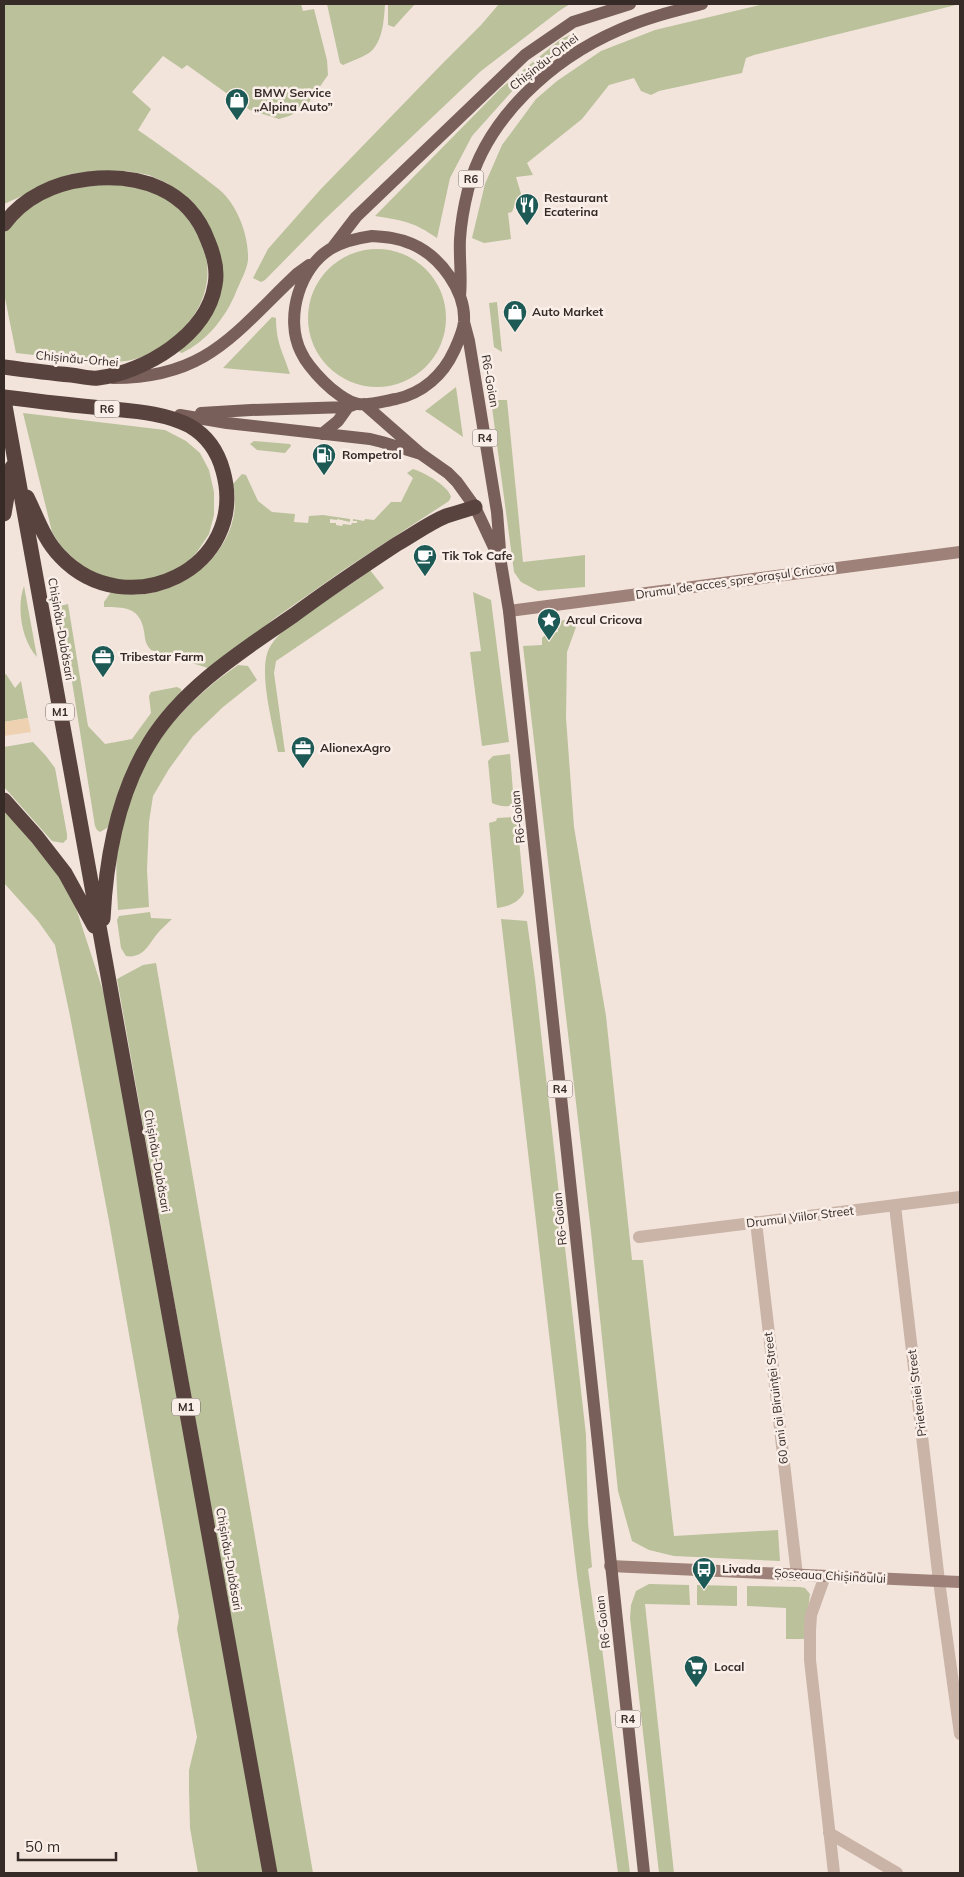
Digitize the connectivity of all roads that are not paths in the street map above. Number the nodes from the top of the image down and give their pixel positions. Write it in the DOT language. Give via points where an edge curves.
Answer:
graph roads {
  1 [pos="630,4"];
  2 [pos="702,4"];
  3 [pos="4,224"];
  4 [pos="333,247"];
  5 [pos="318,259"];
  6 [pos="460,298"];
  7 [pos="464,322"];
  8 [pos="4,367"];
  9 [pos="97,378"];
  10 [pos="4,398"];
  11 [pos="356,405"];
  12 [pos="156,414"];
  13 [pos="180,415"];
  14 [pos="322,434"];
  15 [pos="13,454"];
  16 [pos="421,454"];
  17 [pos="19,483"];
  18 [pos="475,507"];
  19 [pos="4,514"];
  20 [pos="960,552"];
  21 [pos="501,563"];
  22 [pos="509,612"];
  23 [pos="4,800"];
  24 [pos="101,941"];
  25 [pos="960,1197"];
  26 [pos="895,1206"];
  27 [pos="756,1222"];
  28 [pos="639,1237"];
  29 [pos="610,1566"];
  30 [pos="797,1574"];
  31 [pos="825,1576"];
  32 [pos="939,1581"];
  33 [pos="960,1582"];
  34 [pos="960,1734"];
  35 [pos="829,1833"];
  36 [pos="270,1873"];
  37 [pos="644,1873"];
  38 [pos="834,1873"];
  39 [pos="897,1873"];
  1 -- 4 [label="main road, Chișinău-Orhei / R6" via="573,22 525,55 356,217"];
  2 -- 6 [label="main road, Chișinău-Orhei / R6" via="646,19 604,36 554,69 513,106 486,144 467,191 460,239"];
  3 -- 9 [label="highway" via="20,206 47,189 75,181 120,178 160,188 181,200 205,231 216,272 212,296 199,321 167,352 135,367"];
  4 -- 5 [label="main road, R6"];
  4 -- 6 [label="main road, R6" via="372,236 412,244 444,268"];
  5 -- 9 [label="main road, Chișinău-Orhei / R6" via="298,273 223,344 197,361 150,376"];
  5 -- 11 [label="main road, R6" via="299,293 295,318 297,340 300,351 316,374"];
  6 -- 7 [label="main road, R6"];
  7 -- 11 [label="main road, R6" via="448,363 428,386 402,398"];
  7 -- 21 [label="main road, R6-Goian / R4" via="497,512"];
  8 -- 9 [label="highway, Chișinău-Orhei / R6"];
  10 -- 12 [label="highway, R6"];
  10 -- 15 [label="highway, M1"];
  11 -- 13 [label="main road, R6"];
  11 -- 14 [label="main road"];
  11 -- 16 [label="main road, R6-Goian / R4"];
  12 -- 13 [label="main road"];
  12 -- 17 [label="highway" via="189,426 209,442 221,464 227,490 224,522 215,541 208,552 178,576 163,583 131,588 93,581 78,572 48,541"];
  13 -- 14 [label="main road"];
  14 -- 16 [label="main road" via="382,442"];
  15 -- 17 [label="highway, Chișinău-Dubăsari / M1"];
  15 -- 19 [label="highway"];
  16 -- 18 [label="main road, R6-Goian / R4" via="448,473"];
  17 -- 24 [label="highway, Chișinău-Dubăsari / M1"];
  18 -- 21 [label="main road, R6-Goian / R4"];
  18 -- 24 [label="highway" via="446,516 357,569 188,694 167,718 141,759 118,817 109,859"];
  20 -- 22 [label="street, Drumul de acces spre orașul Cricova"];
  21 -- 22 [label="main road, R6-Goian / R4"];
  22 -- 29 [label="main road, R6-Goian / R4"];
  23 -- 24 [label="highway" via="65,873"];
  24 -- 36 [label="highway, Chișinău-Dubăsari / M1"];
  25 -- 26 [label="street, Drumul Viilor Street"];
  26 -- 27 [label="street, Drumul Viilor Street"];
  26 -- 32 [label="street, Prieteniei Street"];
  27 -- 28 [label="street, Drumul Viilor Street"];
  27 -- 30 [label="street, 60 ani ai Biruinței Street"];
  29 -- 30 [label="street, Șoseaua Chișinăului"];
  29 -- 37 [label="main road, R6-Goian / R4"];
  30 -- 31 [label="street, Șoseaua Chișinăului"];
  31 -- 32 [label="street, Șoseaua Chișinăului"];
  31 -- 35 [label="street" via="811,1615 810,1660"];
  32 -- 33 [label="street, Șoseaua Chișinăului"];
  32 -- 34 [label="street, Prieteniei Street"];
  35 -- 38 [label="street"];
  35 -- 39 [label="street"];
}
